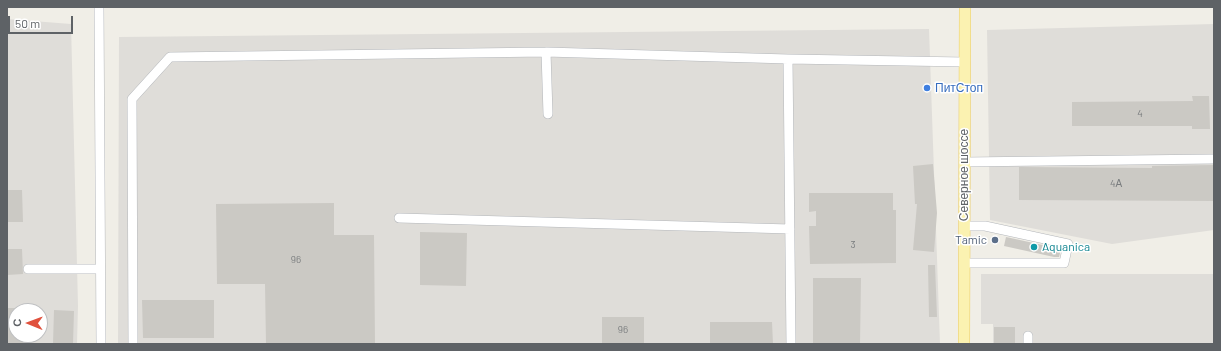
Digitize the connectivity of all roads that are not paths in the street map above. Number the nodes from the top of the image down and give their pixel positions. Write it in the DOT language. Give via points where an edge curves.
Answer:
graph roads {
  1 [pos="99,7"];
  2 [pos="965,7"];
  3 [pos="546,52"];
  4 [pos="788,59"];
  5 [pos="965,62"];
  6 [pos="548,114"];
  7 [pos="1214,158"];
  8 [pos="964,162"];
  9 [pos="399,218"];
  10 [pos="964,226"];
  11 [pos="790,229"];
  12 [pos="964,263"];
  13 [pos="28,269"];
  14 [pos="100,269"];
  15 [pos="100,344"];
  16 [pos="133,344"];
  17 [pos="791,344"];
  18 [pos="964,344"];
  1 -- 14 [label="street"];
  2 -- 5 [label="main road, Северное шоссе"];
  3 -- 4 [label="street"];
  3 -- 6 [label="street"];
  3 -- 16 [label="street" via="170,57 132,99"];
  4 -- 5 [label="street"];
  4 -- 11 [label="street"];
  5 -- 8 [label="main road, Северное шоссе"];
  7 -- 8 [label="street"];
  8 -- 10 [label="main road, Северное шоссе"];
  9 -- 11 [label="street"];
  10 -- 12 [label="main road, Северное шоссе"];
  10 -- 12 [label="street" via="985,226 1068,244 1064,263"];
  11 -- 17 [label="street"];
  12 -- 18 [label="main road, Северное шоссе"];
  13 -- 14 [label="street"];
  14 -- 15 [label="street"];
}
